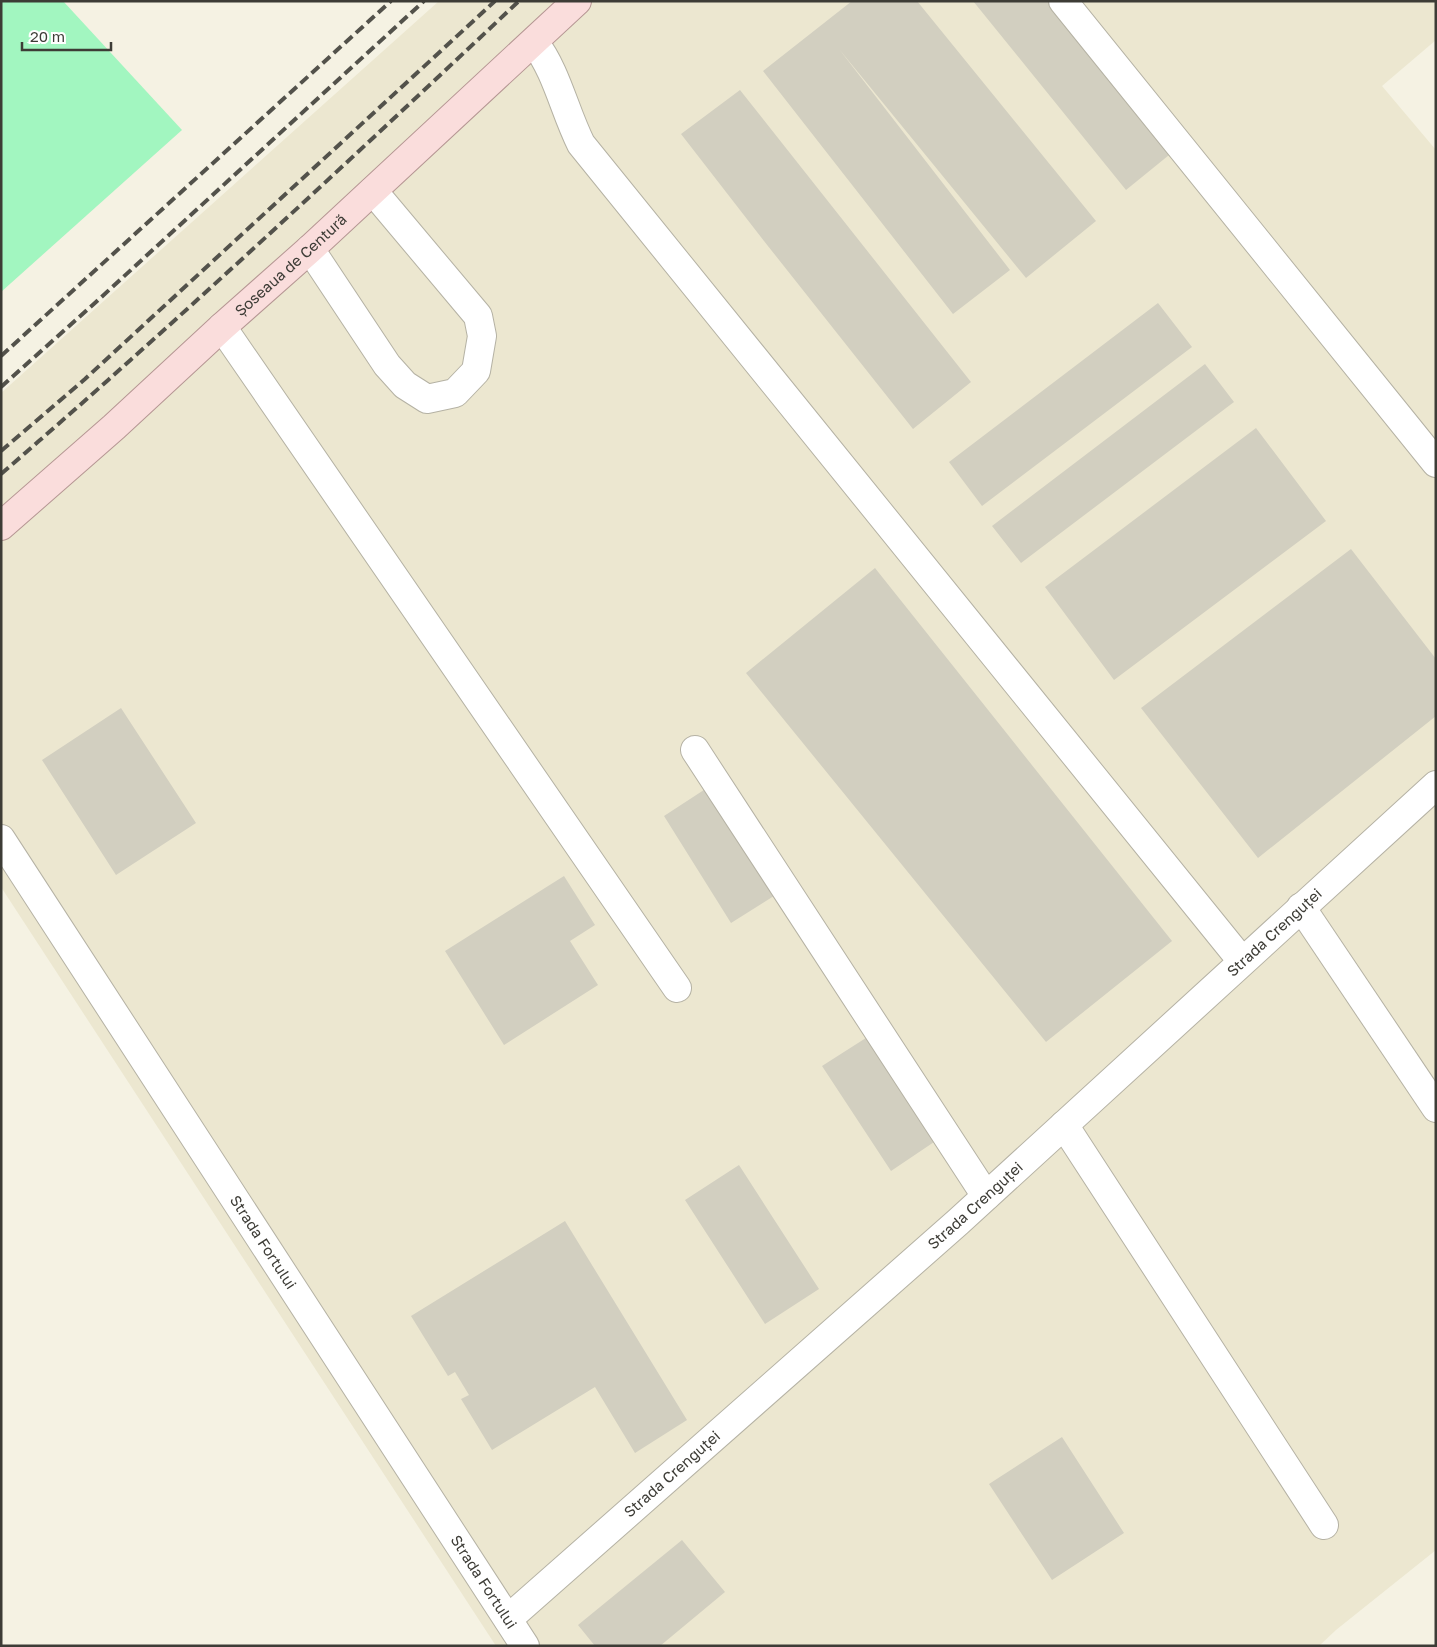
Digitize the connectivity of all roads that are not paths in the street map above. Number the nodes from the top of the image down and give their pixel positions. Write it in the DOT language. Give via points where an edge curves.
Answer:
graph roads {
  1 [pos="577,1"];
  2 [pos="1064,1"];
  3 [pos="534,42"];
  4 [pos="372,191"];
  5 [pos="310,249"];
  6 [pos="222,327"];
  7 [pos="1436,463"];
  8 [pos="1,526"];
  9 [pos="695,750"];
  10 [pos="1436,785"];
  11 [pos="1,839"];
  12 [pos="1302,907"];
  13 [pos="1242,962"];
  14 [pos="677,988"];
  15 [pos="1436,1108"];
  16 [pos="1064,1125"];
  17 [pos="986,1196"];
  18 [pos="1324,1525"];
  19 [pos="508,1619"];
  20 [pos="525,1646"];
  1 -- 3 [label="main road, Șoseaua de Centură"];
  2 -- 7 [label="street"];
  3 -- 4 [label="main road, Șoseaua de Centură"];
  3 -- 13 [label="street" via="555,77 581,144"];
  4 -- 5 [label="main road, Șoseaua de Centură"];
  4 -- 5 [label="street" via="478,316 482,336 476,372 455,393 428,399 405,384 387,365"];
  5 -- 6 [label="main road, Șoseaua de Centură"];
  6 -- 8 [label="main road, Șoseaua de Centură"];
  6 -- 14 [label="street"];
  9 -- 17 [label="street"];
  10 -- 12 [label="street, Strada Crenguței"];
  11 -- 19 [label="street, Strada Fortului"];
  12 -- 13 [label="street, Strada Crenguței"];
  12 -- 15 [label="street"];
  13 -- 16 [label="street, Strada Crenguței"];
  16 -- 17 [label="street, Strada Crenguței"];
  16 -- 18 [label="street"];
  17 -- 19 [label="street, Strada Crenguței"];
  19 -- 20 [label="street, Strada Fortului"];
}
